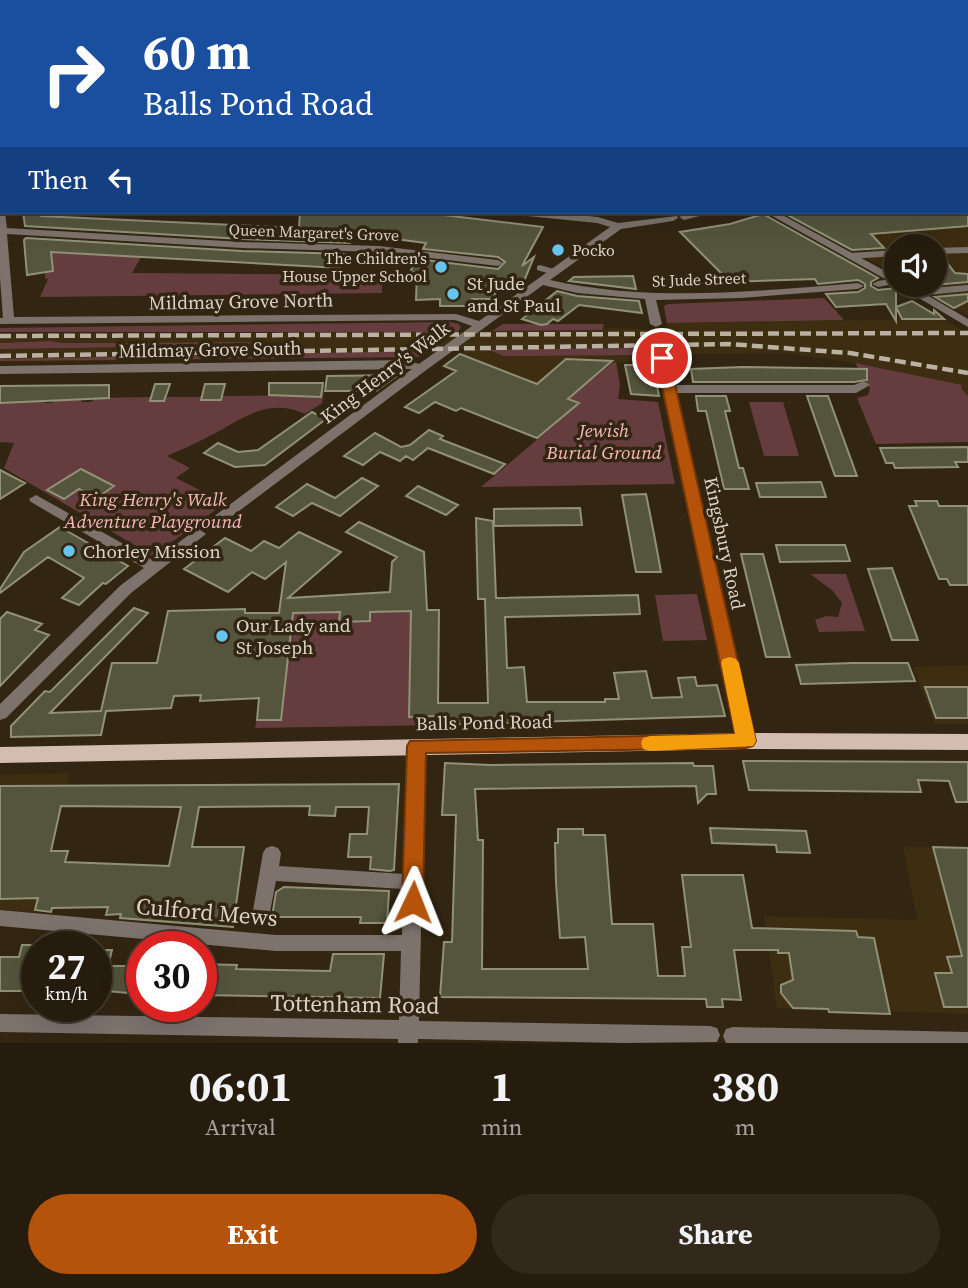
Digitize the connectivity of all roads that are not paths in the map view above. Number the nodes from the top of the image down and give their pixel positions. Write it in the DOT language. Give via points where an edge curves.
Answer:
graph roads {
  1 [pos="540,214"];
  2 [pos="699,214"];
  3 [pos="774,214"];
  4 [pos="618,226"];
  5 [pos="1,230"];
  6 [pos="968,250"];
  7 [pos="947,251"];
  8 [pos="884,254"];
  9 [pos="849,256"];
  10 [pos="498,263"];
  11 [pos="540,274"];
  12 [pos="884,276"];
  13 [pos="878,284"];
  14 [pos="884,284"];
  15 [pos="858,286"];
  16 [pos="968,288"];
  17 [pos="947,290"];
  18 [pos="650,297"];
  19 [pos="922,297"];
  20 [pos="4,321"];
  21 [pos="656,324"];
  22 [pos="968,324"];
  23 [pos="475,328"];
  24 [pos="662,354"];
  25 [pos="421,368"];
  26 [pos="0,370"];
  27 [pos="864,385"];
  28 [pos="668,389"];
  29 [pos="36,499"];
  30 [pos="154,567"];
  31 [pos="0,715"];
  32 [pos="746,741"];
  33 [pos="968,742"];
  34 [pos="417,746"];
  35 [pos="0,755"];
  36 [pos="272,853"];
  37 [pos="268,873"];
  38 [pos="413,882"];
  39 [pos="261,916"];
  40 [pos="0,918"];
  41 [pos="411,943"];
  42 [pos="0,1023"];
  43 [pos="710,1035"];
  44 [pos="408,1036"];
  45 [pos="733,1036"];
  46 [pos="782,1040"];
  47 [pos="968,1042"];
  1 -- 4 [label="street"];
  2 -- 4 [label="street"];
  3 -- 9 [label="street"];
  4 -- 11 [label="street, King Henry's Walk" via="554,272"];
  5 -- 10 [label="street, Queen Margaret's Grove" via="379,249"];
  5 -- 20 [label="street"];
  6 -- 7 [label="street"];
  8 -- 9 [label="street"];
  9 -- 12 [label="street"];
  11 -- 18 [label="street, St Jude Street" via="561,286"];
  11 -- 23 [label="street, King Henry's Walk"];
  13 -- 14 [label="street"];
  15 -- 18 [label="street, St Jude Street"];
  16 -- 17 [label="street"];
  18 -- 21 [label="street"];
  19 -- 22 [label="street"];
  20 -- 23 [label="street, Mildmay Grove North" via="456,317"];
  23 -- 25 [label="street, King Henry's Walk"];
  24 -- 28 [label="street, Kingsbury Road"];
  25 -- 26 [label="street, Mildmay Grove South" via="406,364"];
  25 -- 30 [label="street, King Henry's Walk"];
  27 -- 28 [label="street" via="856,389"];
  28 -- 32 [label="street, Kingsbury Road"];
  29 -- 30 [label="street"];
  30 -- 31 [label="street, King Henry's Walk" via="100,613"];
  32 -- 33 [label="main road, Balls Pond Road"];
  32 -- 34 [label="main road, Balls Pond Road"];
  34 -- 35 [label="main road, Balls Pond Road"];
  34 -- 38 [label="street"];
  36 -- 37 [label="street"];
  37 -- 38 [label="street"];
  37 -- 39 [label="street"];
  38 -- 41 [label="street"];
  40 -- 41 [label="street, Culford Mews" via="276,943"];
  41 -- 44 [label="street"];
  42 -- 44 [label="street, Tottenham Road"];
  43 -- 44 [label="street, Tottenham Road"];
  45 -- 46 [label="street"];
  46 -- 47 [label="street"];
}
